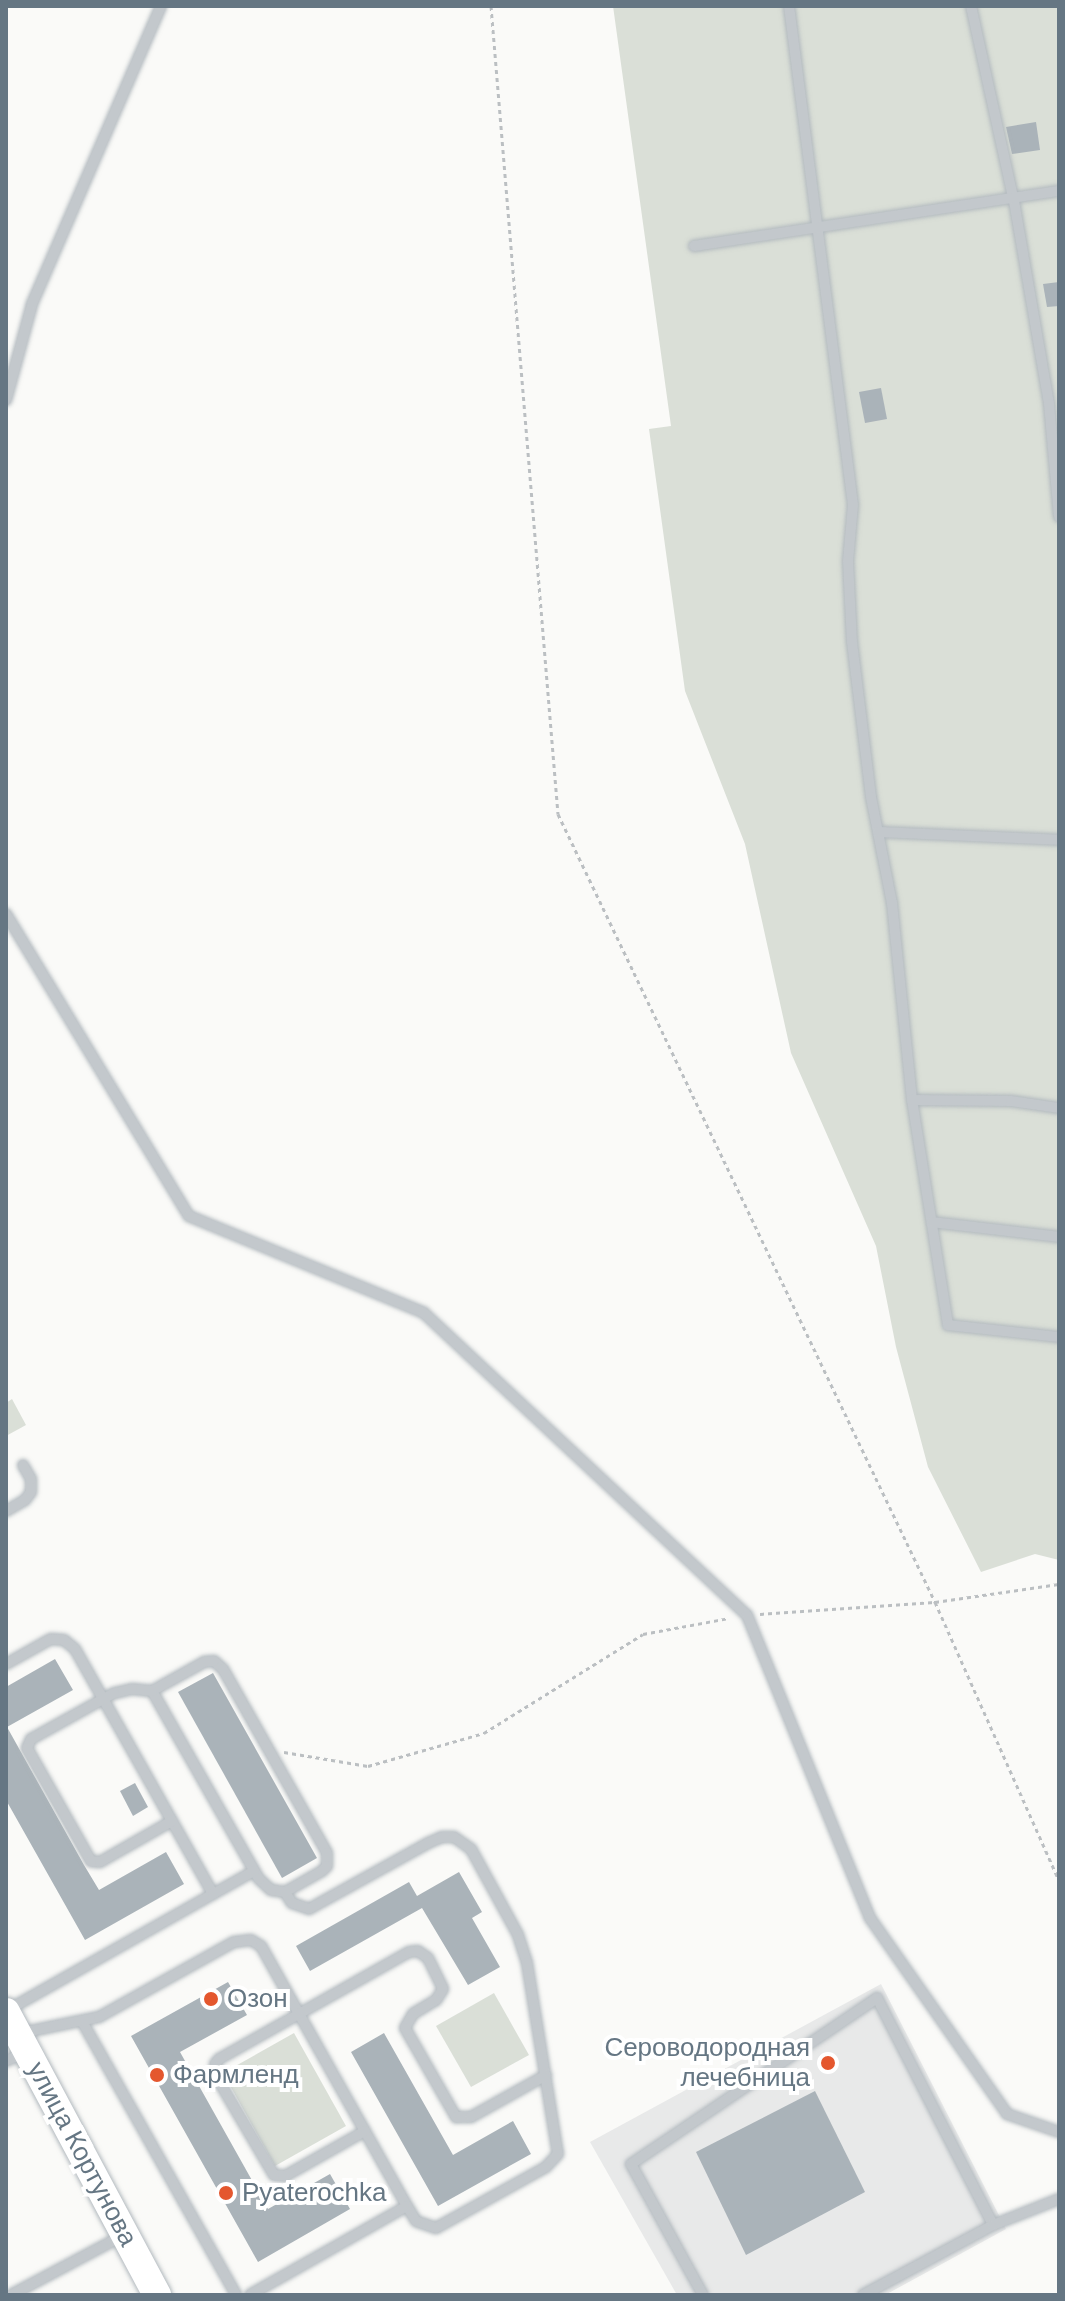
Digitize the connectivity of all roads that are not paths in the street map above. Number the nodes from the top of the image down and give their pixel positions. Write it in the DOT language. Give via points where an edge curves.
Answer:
graph roads {
  1 [pos="161,6"];
  2 [pos="789,6"];
  3 [pos="971,6"];
  4 [pos="1059,191"];
  5 [pos="1014,201"];
  6 [pos="819,224"];
  7 [pos="694,246"];
  8 [pos="6,400"];
  9 [pos="1059,517"];
  10 [pos="878,832"];
  11 [pos="1059,840"];
  12 [pos="6,914"];
  13 [pos="912,1100"];
  14 [pos="1059,1108"];
  15 [pos="932,1222"];
  16 [pos="1059,1237"];
  17 [pos="1059,1337"];
  18 [pos="23,1465"];
  19 [pos="6,1511"];
  20 [pos="6,1664"];
  21 [pos="152,1691"];
  22 [pos="103,1699"];
  23 [pos="172,1821"];
  24 [pos="254,1871"];
  25 [pos="285,1892"];
  26 [pos="213,1894"];
  27 [pos="299,2014"];
  28 [pos="83,2023"];
  29 [pos="12,2034"];
  30 [pos="546,2075"];
  31 [pos="365,2131"];
  32 [pos="1059,2132"];
  33 [pos="1059,2199"];
  34 [pos="407,2206"];
  35 [pos="993,2225"];
  36 [pos="125,2234"];
  37 [pos="11,2295"];
  38 [pos="157,2295"];
  39 [pos="236,2295"];
  40 [pos="250,2295"];
  41 [pos="703,2295"];
  42 [pos="863,2295"];
  1 -- 8 [label="lane" via="32,304"];
  2 -- 6 [label="lane"];
  3 -- 5 [label="lane"];
  4 -- 5 [label="lane"];
  5 -- 6 [label="lane"];
  5 -- 9 [label="lane" via="1049,404"];
  6 -- 7 [label="lane"];
  6 -- 10 [label="lane" via="853,505 848,561 852,642"];
  10 -- 11 [label="lane"];
  10 -- 13 [label="lane" via="892,903"];
  12 -- 32 [label="lane" via="189,1216 424,1313 747,1615 870,1918 1007,2114"];
  13 -- 14 [label="lane" via="1011,1101"];
  13 -- 15 [label="lane"];
  15 -- 16 [label="lane"];
  15 -- 17 [label="lane" via="948,1325"];
  18 -- 19 [label="lane" via="31,1492"];
  20 -- 22 [label="lane" via="51,1639 64,1640 75,1649"];
  21 -- 22 [label="lane" via="125,1689"];
  21 -- 24 [label="lane"];
  21 -- 25 [label="lane" via="204,1662 219,1663 328,1860 322,1871"];
  22 -- 23 [label="lane"];
  22 -- 23 [label="lane" via="28,1743 28,1754 64,1818 95,1862"];
  23 -- 26 [label="lane"];
  24 -- 25 [label="lane" via="265,1886"];
  24 -- 26 [label="lane"];
  25 -- 30 [label="lane" via="292,1903 309,1909 442,1837 464,1842 523,1949"];
  26 -- 29 [label="lane"];
  27 -- 28 [label="lane" via="261,1946 244,1939"];
  27 -- 30 [label="lane" via="418,1951 428,1958 443,1989 413,2014 405,2028 456,2117 471,2117"];
  27 -- 31 [label="lane"];
  27 -- 31 [label="lane" via="219,2059 217,2078 269,2169 279,2177"];
  28 -- 29 [label="lane"];
  28 -- 39 [label="lane"];
  29 -- 36 [label="main road, улица Кортунова"];
  30 -- 34 [label="lane" via="558,2144 555,2161 436,2228 416,2221"];
  31 -- 34 [label="lane"];
  33 -- 35 [label="lane"];
  34 -- 40 [label="lane"];
  35 -- 41 [label="lane" via="877,1998 631,2164"];
  35 -- 42 [label="lane"];
  36 -- 37 [label="lane"];
  36 -- 38 [label="main road, улица Кортунова"];
}
